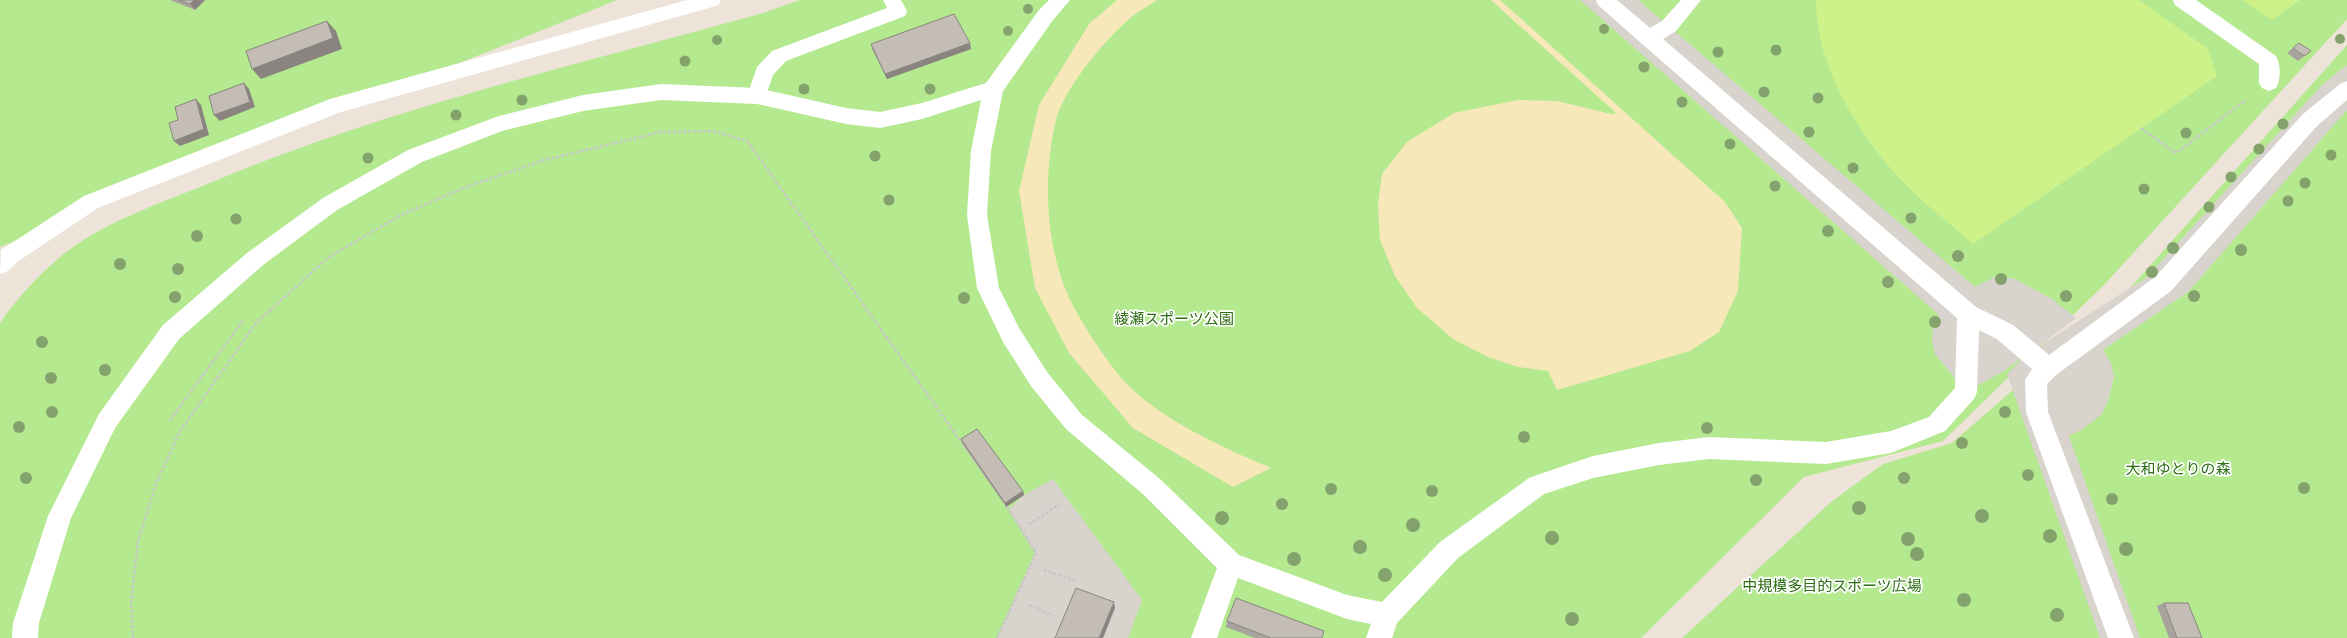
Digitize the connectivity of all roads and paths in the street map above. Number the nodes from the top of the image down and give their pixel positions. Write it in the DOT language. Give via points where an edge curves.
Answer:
graph roads {
  1 [pos="712,0"];
  2 [pos="892,0"];
  3 [pos="1061,0"];
  4 [pos="1605,0"];
  5 [pos="1692,0"];
  6 [pos="2182,0"];
  7 [pos="1648,38"];
  8 [pos="2269,83"];
  9 [pos="993,89"];
  10 [pos="2347,89"];
  11 [pos="757,96"];
  12 [pos="2142,128"];
  13 [pos="0,265"];
  14 [pos="1968,314"];
  15 [pos="243,321"];
  16 [pos="2048,368"];
  17 [pos="170,420"];
  18 [pos="990,483"];
  19 [pos="1004,503"];
  20 [pos="1060,504"];
  21 [pos="1029,524"];
  22 [pos="1231,564"];
  23 [pos="1044,570"];
  24 [pos="1075,580"];
  25 [pos="1029,605"];
  26 [pos="1387,616"];
  27 [pos="1056,617"];
  28 [pos="25,638"];
  29 [pos="133,638"];
  30 [pos="997,638"];
  31 [pos="1204,638"];
  32 [pos="1379,638"];
  33 [pos="2121,638"];
  1 -- 13 [label="street" via="337,105 91,202 9,256"];
  2 -- 11 [label="street" via="898,11 779,56 764,72"];
  3 -- 9 [label="street" via="1046,15"];
  4 -- 7 [label="street"];
  5 -- 7 [label="street" via="1669,26"];
  6 -- 8 [label="street" via="2269,61"];
  7 -- 14 [label="street"];
  8 -- 12 [label="path" via="2176,153"];
  9 -- 11 [label="street" via="922,111 880,120 846,116"];
  9 -- 22 [label="street" via="981,151 977,215 988,288 1011,335 1039,379 1074,422 1152,488"];
  10 -- 16 [label="street" via="2310,120 2163,284"];
  11 -- 28 [label="street" via="661,92 583,103 499,124 415,156 330,204 254,259 171,332 107,421 60,516 26,623"];
  14 -- 16 [label="street" via="2005,332"];
  14 -- 26 [label="street" via="1966,392 1937,424 1891,442 1826,453 1709,448 1659,454 1593,467 1537,486 1449,550"];
  15 -- 17 [label="path"];
  16 -- 33 [label="street" via="2036,380 2037,412"];
  18 -- 29 [label="path" via="747,141 713,131 661,132 544,160 461,189 401,215 329,258 256,323 180,431 156,484 138,541 131,602"];
  19 -- 30 [label="path" via="1036,553"];
  20 -- 21 [label="path"];
  22 -- 26 [label="street" via="1347,607"];
  22 -- 31 [label="street"];
  23 -- 24 [label="path"];
  25 -- 27 [label="path"];
  26 -- 32 [label="street"];
}
